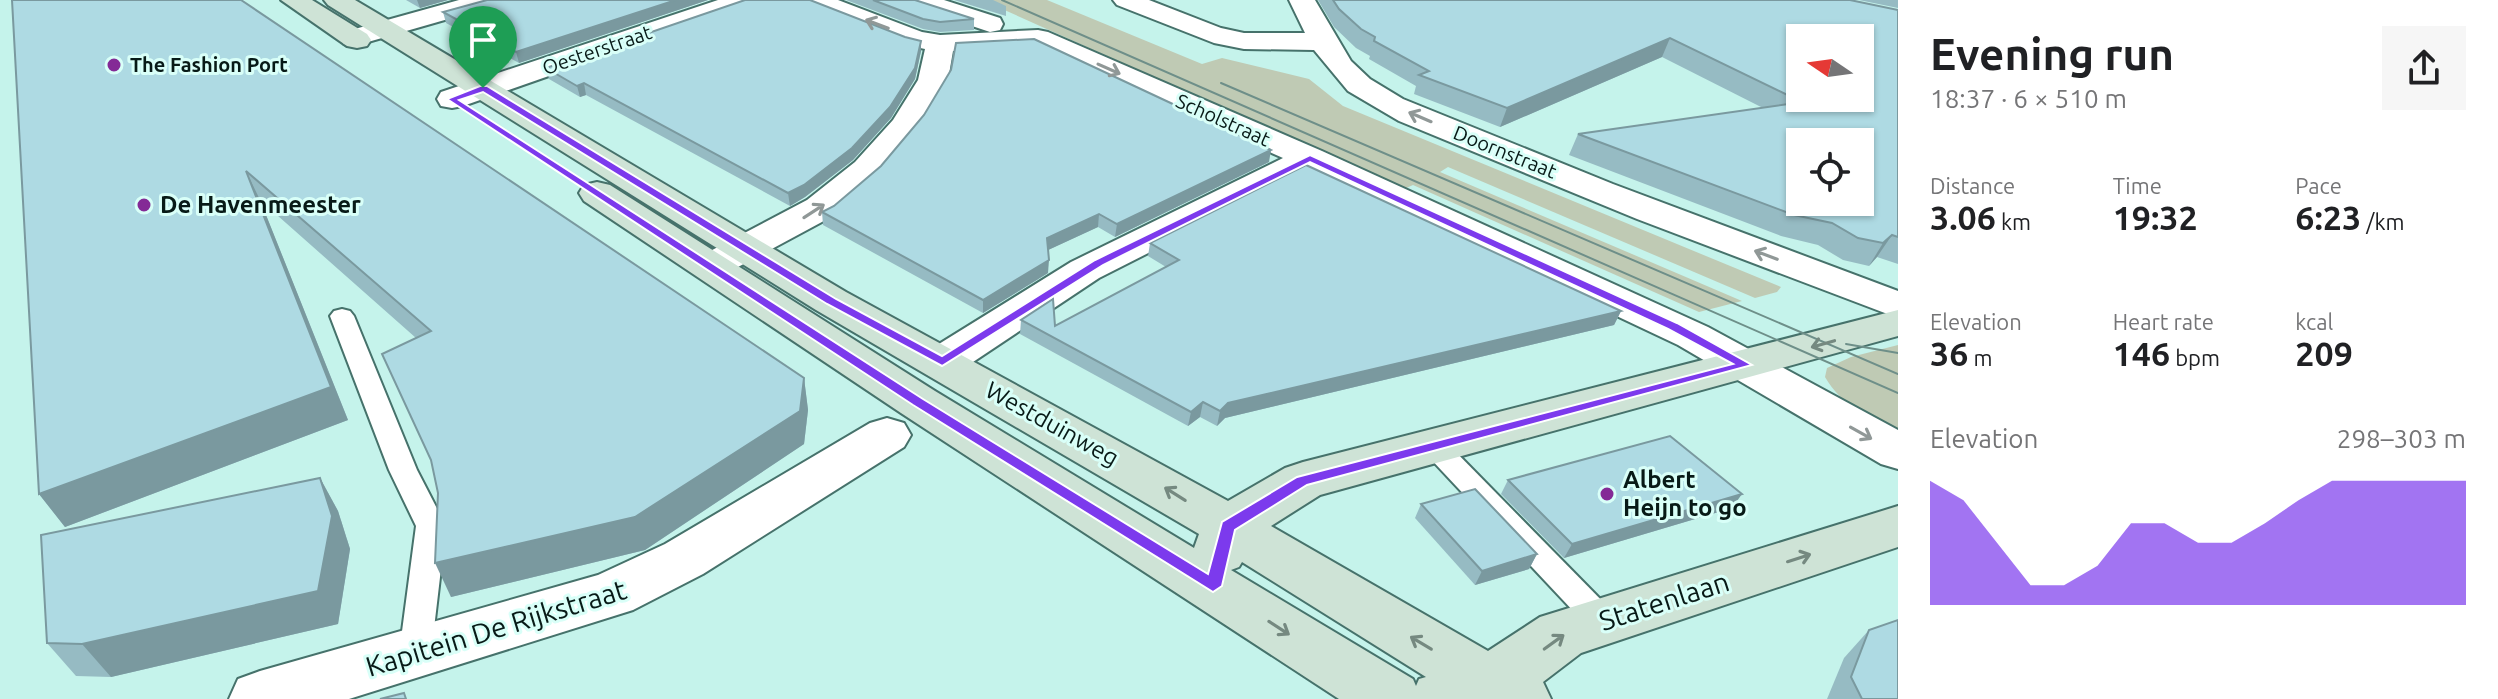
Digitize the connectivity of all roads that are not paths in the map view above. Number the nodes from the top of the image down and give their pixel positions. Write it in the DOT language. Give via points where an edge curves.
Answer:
graph roads {
  1 [pos="294,0"];
  2 [pos="488,0"];
  3 [pos="743,0"];
  4 [pos="815,0"];
  5 [pos="918,0"];
  6 [pos="1126,0"];
  7 [pos="1302,0"];
  8 [pos="359,22"];
  9 [pos="1038,38"];
  10 [pos="1322,42"];
  11 [pos="940,43"];
  12 [pos="468,94"];
  13 [pos="1310,158"];
  14 [pos="728,258"];
  15 [pos="1887,307"];
  16 [pos="342,316"];
  17 [pos="957,353"];
  18 [pos="1746,365"];
  19 [pos="887,435"];
  20 [pos="1436,448"];
  21 [pos="1898,452"];
  22 [pos="1898,526"];
  23 [pos="1228,527"];
  24 [pos="1213,586"];
  25 [pos="1602,621"];
  26 [pos="430,650"];
  27 [pos="1435,696"];
  28 [pos="260,699"];
  1 -- 8 [label="main road, Westduinweg"];
  2 -- 8 [label="street"];
  3 -- 12 [label="street, Oesterstraat"];
  11 -- 4 [label="street, Scholstraat, one-way" via="916,39"];
  5 -- 9 [label="street"];
  6 -- 10 [label="street" via="1214,35 1244,41"];
  7 -- 10 [label="street, Doornstraat"];
  8 -- 12 [label="main road, Westduinweg"];
  9 -- 11 [label="street, Scholstraat"];
  9 -- 13 [label="street, Scholstraat, one-way"];
  15 -- 10 [label="street, Doornstraat, one-way" via="1399,108 1356,83"];
  14 -- 11 [label="street, one-way" via="820,208 867,169 906,125 933,80"];
  12 -- 14 [label="main road, Westduinweg"];
  13 -- 17 [label="street" via="1099,263"];
  13 -- 18 [label="street, Scholstraat"];
  14 -- 17 [label="main road, Westduinweg"];
  14 -- 24 [label="main road, Westduinweg" via="918,402"];
  15 -- 18 [label="main road, one-way"];
  16 -- 26 [label="lane" via="431,526"];
  23 -- 17 [label="main road, Westduinweg, one-way"];
  18 -- 20 [label="main road"];
  18 -- 21 [label="street, Scholstraat, one-way"];
  19 -- 26 [label="street, Kapitein De Rijkstraat" via="638,584"];
  20 -- 23 [label="main road" via="1303,481"];
  20 -- 25 [label="lane"];
  25 -- 22 [label="main road, Statenlaan, one-way"];
  23 -- 24 [label="main road"];
  27 -- 23 [label="main road, Westduinweg, one-way"];
  24 -- 27 [label="main road, Westduinweg, one-way"];
  27 -- 25 [label="main road, Statenlaan, one-way" via="1531,659 1561,635"];
  26 -- 28 [label="street, Kapitein De Rijkstraat"];
}
